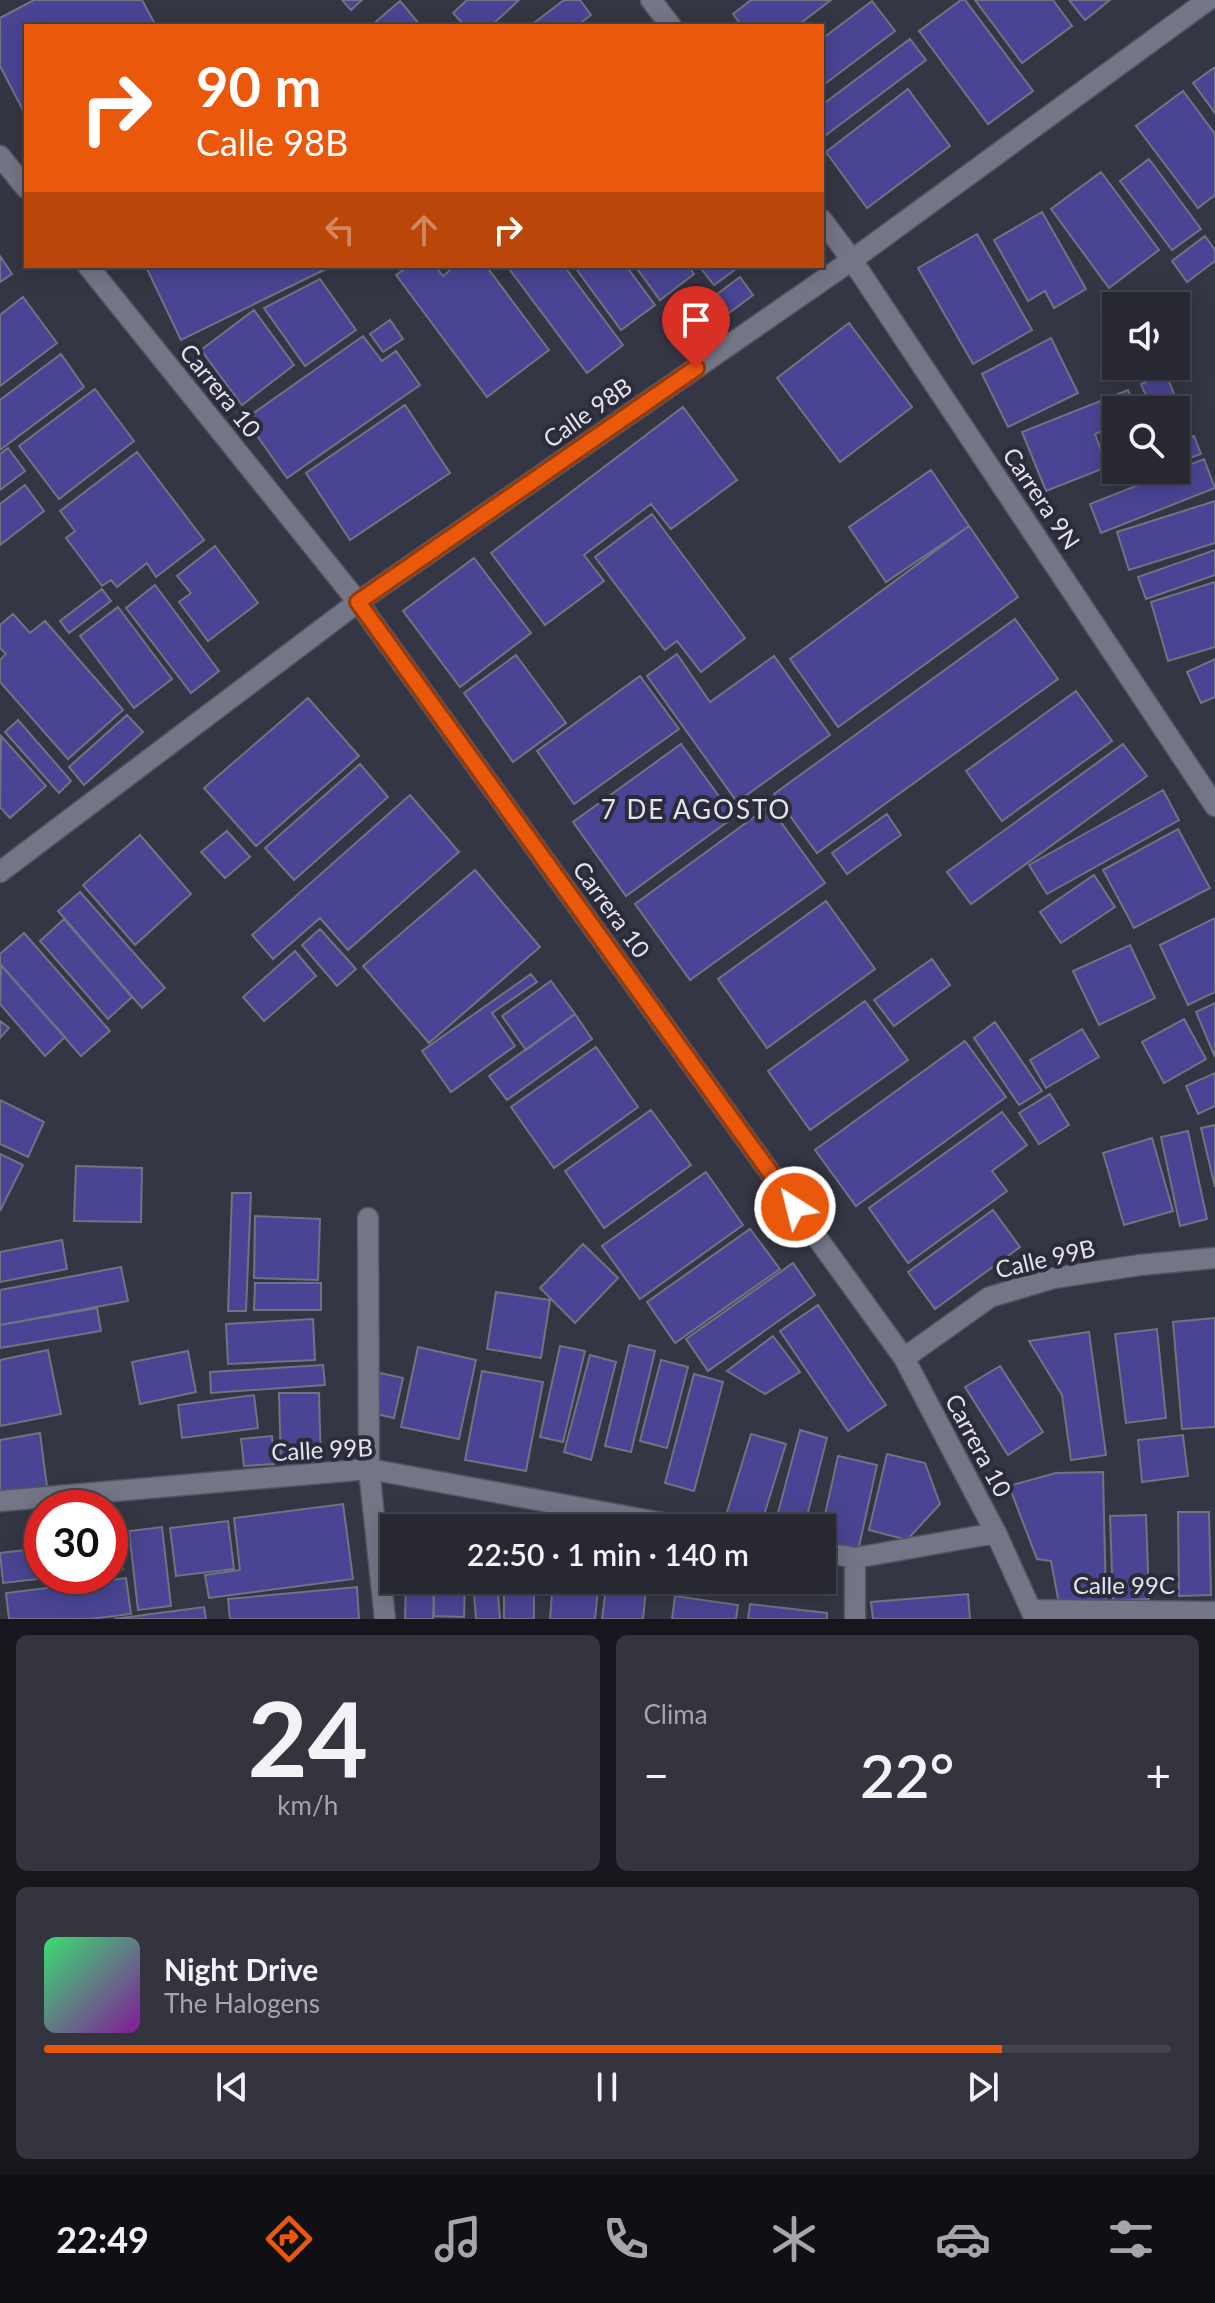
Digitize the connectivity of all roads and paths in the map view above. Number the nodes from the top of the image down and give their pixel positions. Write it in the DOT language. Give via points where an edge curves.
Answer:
graph roads {
  1 [pos="651,0"];
  2 [pos="1208,0"];
  3 [pos="669,24"];
  4 [pos="0,156"];
  5 [pos="24,186"];
  6 [pos="824,223"];
  7 [pos="852,260"];
  8 [pos="90,268"];
  9 [pos="358,602"];
  10 [pos="1215,806"];
  11 [pos="0,872"];
  12 [pos="368,1218"];
  13 [pos="1215,1258"];
  14 [pos="904,1358"];
  15 [pos="369,1469"];
  16 [pos="0,1501"];
  17 [pos="614,1514"];
  18 [pos="996,1533"];
  19 [pos="836,1555"];
  20 [pos="855,1558"];
  21 [pos="1215,1612"];
  22 [pos="1034,1614"];
  23 [pos="385,1619"];
  24 [pos="855,1619"];
  1 -- 3 [label="street"];
  2 -- 7 [label="street, Calle 98B"];
  4 -- 5 [label="street"];
  6 -- 7 [label="street, Carrera 9N"];
  7 -- 9 [label="street, Calle 98B"];
  7 -- 10 [label="street, Carrera 9N"];
  8 -- 9 [label="street, Carrera 10"];
  9 -- 11 [label="street, Calle 98B"];
  9 -- 14 [label="street, Carrera 10"];
  12 -- 15 [label="street"];
  13 -- 14 [label="street, Calle 99B" via="1054,1278 990,1297"];
  14 -- 18 [label="street, Carrera 10"];
  15 -- 16 [label="street, Calle 99B"];
  15 -- 17 [label="street, Calle 99B"];
  15 -- 23 [label="street"];
  18 -- 20 [label="street"];
  18 -- 22 [label="street, Carrera 10"];
  19 -- 20 [label="street"];
  20 -- 24 [label="street"];
  21 -- 22 [label="street, Calle 99C"];
}
